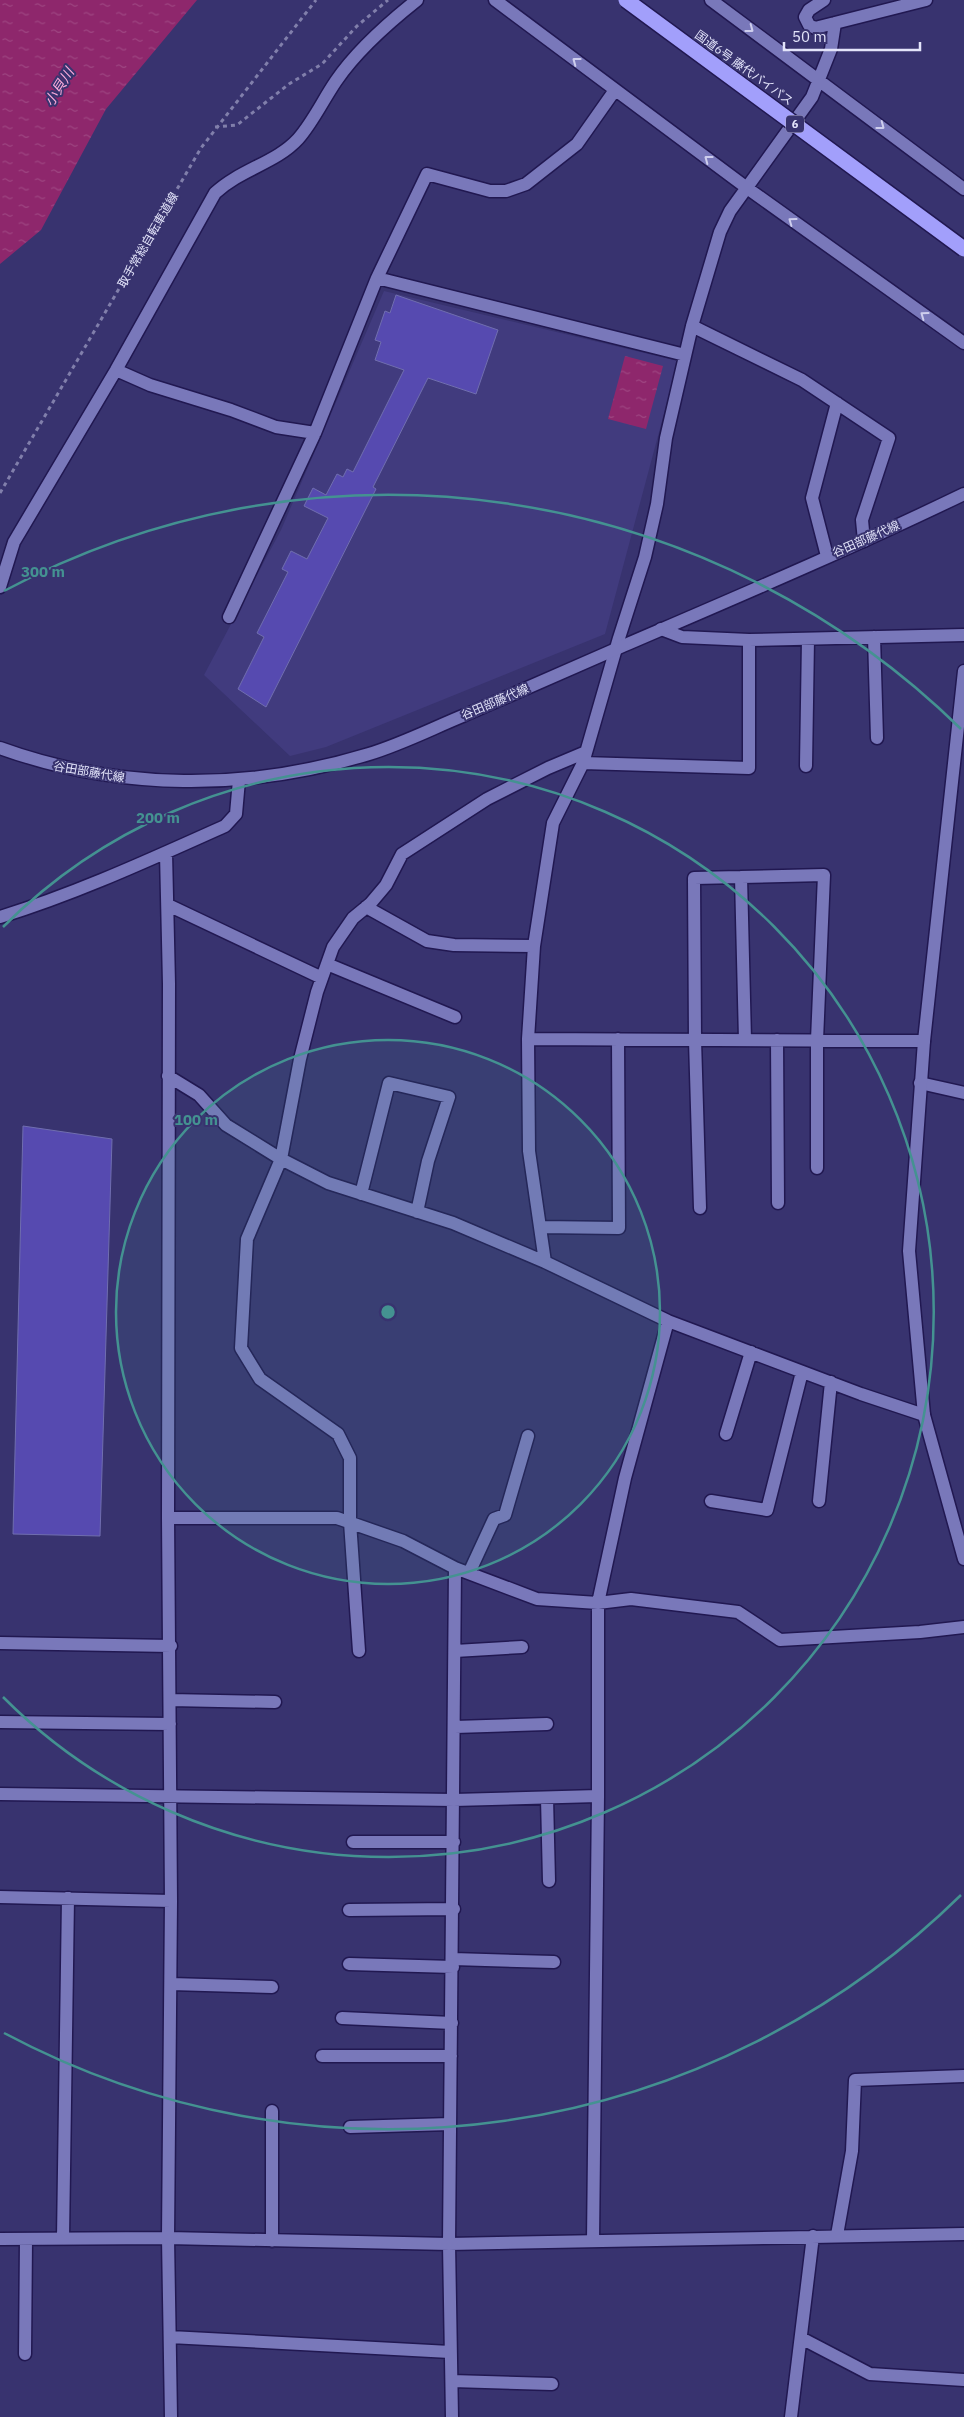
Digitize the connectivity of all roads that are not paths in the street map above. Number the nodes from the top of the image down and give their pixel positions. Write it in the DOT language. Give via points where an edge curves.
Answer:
graph roads {
  1 [pos="417,0"];
  2 [pos="496,0"];
  3 [pos="626,0"];
  4 [pos="711,0"];
  5 [pos="824,0"];
  6 [pos="926,0"];
  7 [pos="835,23"];
  8 [pos="819,80"];
  9 [pos="615,90"];
  10 [pos="747,188"];
  11 [pos="964,189"];
  12 [pos="964,249"];
  13 [pos="377,278"];
  14 [pos="692,326"];
  15 [pos="964,343"];
  16 [pos="685,355"];
  17 [pos="116,370"];
  18 [pos="838,403"];
  19 [pos="315,433"];
  20 [pos="964,494"];
  21 [pos="864,541"];
  22 [pos="14,542"];
  23 [pos="827,556"];
  24 [pos="0,561"];
  25 [pos="0,587"];
  26 [pos="230,617"];
  27 [pos="662,629"];
  28 [pos="964,635"];
  29 [pos="874,637"];
  30 [pos="808,639"];
  31 [pos="750,640"];
  32 [pos="615,649"];
  33 [pos="964,671"];
  34 [pos="963,693"];
  35 [pos="877,738"];
  36 [pos="0,748"];
  37 [pos="585,758"];
  38 [pos="806,766"];
  39 [pos="239,780"];
  40 [pos="166,853"];
  41 [pos="740,878"];
  42 [pos="168,905"];
  43 [pos="366,907"];
  44 [pos="0,917"];
  45 [pos="534,946"];
  46 [pos="327,964"];
  47 [pos="322,978"];
  48 [pos="455,1018"];
  49 [pos="528,1039"];
  50 [pos="618,1039"];
  51 [pos="695,1040"];
  52 [pos="745,1040"];
  53 [pos="777,1040"];
  54 [pos="816,1040"];
  55 [pos="924,1041"];
  56 [pos="168,1076"];
  57 [pos="920,1083"];
  58 [pos="964,1093"];
  59 [pos="281,1158"];
  60 [pos="817,1168"];
  61 [pos="361,1194"];
  62 [pos="778,1203"];
  63 [pos="700,1208"];
  64 [pos="417,1212"];
  65 [pos="540,1227"];
  66 [pos="545,1262"];
  67 [pos="668,1321"];
  68 [pos="751,1352"];
  69 [pos="802,1372"];
  70 [pos="831,1382"];
  71 [pos="924,1415"];
  72 [pos="726,1434"];
  73 [pos="528,1436"];
  74 [pos="711,1501"];
  75 [pos="819,1501"];
  76 [pos="168,1518"];
  77 [pos="350,1522"];
  78 [pos="964,1559"];
  79 [pos="456,1568"];
  80 [pos="469,1574"];
  81 [pos="598,1603"];
  82 [pos="964,1627"];
  83 [pos="0,1644"];
  84 [pos="171,1646"];
  85 [pos="522,1647"];
  86 [pos="359,1651"];
  87 [pos="455,1651"];
  88 [pos="170,1700"];
  89 [pos="275,1702"];
  90 [pos="0,1722"];
  91 [pos="170,1724"];
  92 [pos="547,1724"];
  93 [pos="455,1727"];
  94 [pos="0,1794"];
  95 [pos="169,1795"];
  96 [pos="598,1796"];
  97 [pos="547,1798"];
  98 [pos="454,1800"];
  99 [pos="353,1842"];
  100 [pos="454,1842"];
  101 [pos="548,1880"];
  102 [pos="0,1897"];
  103 [pos="68,1898"];
  104 [pos="172,1901"];
  105 [pos="454,1909"];
  106 [pos="349,1910"];
  107 [pos="554,1962"];
  108 [pos="453,1963"];
  109 [pos="349,1964"];
  110 [pos="171,1984"];
  111 [pos="272,1986"];
  112 [pos="342,2018"];
  113 [pos="452,2023"];
  114 [pos="322,2056"];
  115 [pos="451,2056"];
  116 [pos="964,2076"];
  117 [pos="272,2111"];
  118 [pos="450,2124"];
  119 [pos="350,2127"];
  120 [pos="964,2234"];
  121 [pos="813,2236"];
  122 [pos="837,2236"];
  123 [pos="63,2238"];
  124 [pos="168,2238"];
  125 [pos="0,2239"];
  126 [pos="26,2240"];
  127 [pos="272,2241"];
  128 [pos="593,2241"];
  129 [pos="449,2244"];
  130 [pos="170,2338"];
  131 [pos="801,2338"];
  132 [pos="450,2352"];
  133 [pos="25,2354"];
  134 [pos="964,2380"];
  135 [pos="452,2381"];
  136 [pos="552,2384"];
  137 [pos="171,2417"];
  138 [pos="452,2417"];
  139 [pos="791,2417"];
  1 -- 17 [label="street" via="390,21 337,79 299,138 284,152 241,173 215,193"];
  9 -- 2 [label="street, one-way"];
  3 -- 12 [label="highway, 国道6号 藤代バイパス / 6, bridge"];
  4 -- 8 [label="street, one-way"];
  5 -- 7 [label="street" via="809,10 805,17 815,28"];
  6 -- 7 [label="street"];
  7 -- 8 [label="street" via="831,49"];
  8 -- 10 [label="street" via="812,97"];
  8 -- 11 [label="street, one-way"];
  10 -- 9 [label="street, one-way"];
  9 -- 13 [label="street" via="577,144 526,184 506,192 490,191 427,174"];
  10 -- 14 [label="street" via="720,232"];
  15 -- 10 [label="street, one-way"];
  13 -- 16 [label="street"];
  13 -- 19 [label="street"];
  14 -- 16 [label="street"];
  14 -- 18 [label="street" via="802,380"];
  16 -- 32 [label="street" via="666,438 657,504 645,557"];
  17 -- 19 [label="street" via="150,385 276,427"];
  17 -- 22 [label="street"];
  18 -- 21 [label="street" via="889,438 862,520"];
  18 -- 23 [label="street" via="812,498"];
  19 -- 26 [label="street"];
  20 -- 21 [label="street, 谷田部藤代線"];
  21 -- 23 [label="street, 谷田部藤代線"];
  22 -- 24 [label="street"];
  22 -- 25 [label="street"];
  23 -- 27 [label="street, 谷田部藤代線"];
  27 -- 31 [label="street" via="682,638"];
  27 -- 32 [label="street, 谷田部藤代線"];
  28 -- 29 [label="street"];
  29 -- 30 [label="street"];
  29 -- 35 [label="street"];
  30 -- 31 [label="street"];
  30 -- 38 [label="street"];
  31 -- 37 [label="street" via="749,768"];
  32 -- 37 [label="street"];
  32 -- 39 [label="street, 谷田部藤代線" via="370,754 285,774"];
  33 -- 34 [label="street"];
  34 -- 55 [label="street"];
  36 -- 39 [label="street, 谷田部藤代線" via="61,768 119,778"];
  37 -- 43 [label="street" via="548,768 487,799 402,854 386,885"];
  37 -- 45 [label="street" via="553,823"];
  39 -- 40 [label="street" via="236,814 225,826"];
  40 -- 42 [label="street"];
  40 -- 44 [label="street" via="44,904"];
  41 -- 51 [label="street" via="694,878"];
  41 -- 52 [label="street"];
  41 -- 54 [label="street" via="824,875"];
  42 -- 47 [label="street"];
  42 -- 56 [label="street"];
  43 -- 45 [label="street" via="427,941 454,945"];
  43 -- 46 [label="street" via="353,918 333,947"];
  45 -- 49 [label="street"];
  46 -- 47 [label="street"];
  46 -- 48 [label="street"];
  47 -- 59 [label="street" via="300,1059"];
  49 -- 50 [label="street"];
  49 -- 65 [label="street" via="529,1151"];
  50 -- 51 [label="street"];
  50 -- 65 [label="street" via="619,1228"];
  51 -- 52 [label="street"];
  51 -- 63 [label="street"];
  52 -- 53 [label="street"];
  53 -- 54 [label="street"];
  53 -- 62 [label="street"];
  54 -- 55 [label="street"];
  54 -- 60 [label="street"];
  55 -- 57 [label="street"];
  56 -- 59 [label="street" via="199,1095 226,1125"];
  56 -- 76 [label="street"];
  57 -- 58 [label="street"];
  57 -- 71 [label="street" via="909,1251"];
  59 -- 61 [label="street" via="328,1183"];
  59 -- 77 [label="street" via="247,1239 242,1348 260,1379 338,1434 350,1458"];
  61 -- 64 [label="street"];
  61 -- 64 [label="street" via="389,1083 449,1097 428,1161"];
  64 -- 66 [label="street" via="453,1223"];
  65 -- 66 [label="street"];
  66 -- 67 [label="street"];
  67 -- 68 [label="street"];
  67 -- 81 [label="street" via="625,1478"];
  68 -- 69 [label="street"];
  68 -- 72 [label="street"];
  69 -- 70 [label="street"];
  69 -- 74 [label="street" via="767,1510"];
  70 -- 71 [label="street"];
  70 -- 75 [label="street"];
  71 -- 78 [label="street"];
  73 -- 80 [label="street" via="504,1515 494,1519"];
  76 -- 77 [label="street" via="337,1518"];
  76 -- 84 [label="street"];
  77 -- 79 [label="street" via="403,1541"];
  77 -- 86 [label="street"];
  79 -- 80 [label="street"];
  79 -- 87 [label="street"];
  80 -- 81 [label="street" via="537,1599"];
  81 -- 82 [label="street" via="631,1599 738,1612 780,1640"];
  81 -- 96 [label="street"];
  83 -- 84 [label="street"];
  84 -- 88 [label="street"];
  85 -- 87 [label="street"];
  87 -- 93 [label="street"];
  88 -- 89 [label="street"];
  88 -- 91 [label="street"];
  90 -- 91 [label="street"];
  91 -- 95 [label="street"];
  92 -- 93 [label="street"];
  93 -- 98 [label="street"];
  94 -- 95 [label="street"];
  95 -- 98 [label="street"];
  95 -- 104 [label="street"];
  96 -- 97 [label="street"];
  96 -- 128 [label="street"];
  97 -- 98 [label="street"];
  97 -- 101 [label="street"];
  98 -- 100 [label="street"];
  99 -- 100 [label="street"];
  100 -- 105 [label="street"];
  102 -- 103 [label="street"];
  103 -- 104 [label="street"];
  103 -- 123 [label="street"];
  104 -- 110 [label="street"];
  105 -- 106 [label="street"];
  105 -- 108 [label="street"];
  107 -- 108 [label="street"];
  108 -- 109 [label="street"];
  108 -- 113 [label="street"];
  110 -- 111 [label="street"];
  110 -- 124 [label="street"];
  112 -- 113 [label="street"];
  113 -- 115 [label="street"];
  114 -- 115 [label="street"];
  115 -- 118 [label="street"];
  116 -- 122 [label="street" via="855,2080 852,2151"];
  117 -- 127 [label="street"];
  118 -- 119 [label="street"];
  118 -- 129 [label="street"];
  120 -- 122 [label="street"];
  121 -- 122 [label="street"];
  121 -- 128 [label="street"];
  121 -- 131 [label="street"];
  123 -- 124 [label="street"];
  123 -- 126 [label="street"];
  124 -- 127 [label="street"];
  124 -- 130 [label="street"];
  125 -- 126 [label="street"];
  126 -- 133 [label="street"];
  127 -- 129 [label="street"];
  128 -- 129 [label="street"];
  129 -- 132 [label="street"];
  130 -- 132 [label="street"];
  130 -- 137 [label="street"];
  131 -- 134 [label="street" via="870,2374"];
  131 -- 139 [label="street"];
  132 -- 135 [label="street"];
  135 -- 136 [label="street"];
  135 -- 138 [label="street"];
}
